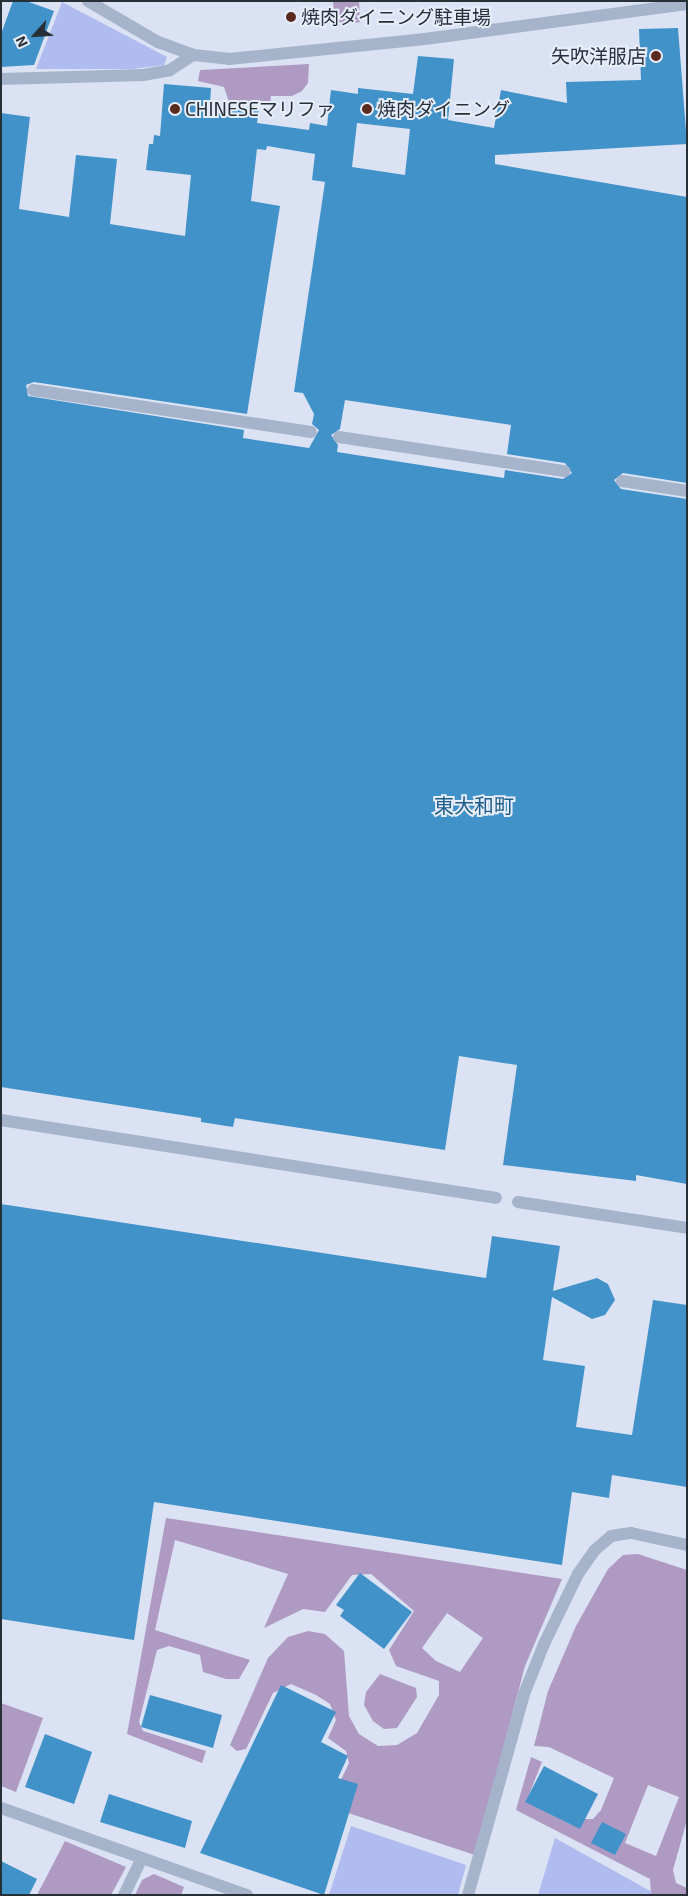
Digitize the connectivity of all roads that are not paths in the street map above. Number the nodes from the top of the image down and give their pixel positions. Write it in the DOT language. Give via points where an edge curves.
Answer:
graph roads {
  1 [pos="88,1"];
  2 [pos="687,4"];
  3 [pos="193,55"];
  4 [pos="1,79"];
  5 [pos="33,390"];
  6 [pos="311,432"];
  7 [pos="339,437"];
  8 [pos="564,471"];
  9 [pos="622,481"];
  10 [pos="687,491"];
  11 [pos="1,1120"];
  12 [pos="496,1198"];
  13 [pos="518,1202"];
  14 [pos="687,1228"];
  15 [pos="687,1545"];
  16 [pos="1,1808"];
  17 [pos="142,1858"];
  18 [pos="124,1895"];
  19 [pos="247,1895"];
  20 [pos="468,1895"];
  1 -- 3 [label="street" via="158,42"];
  2 -- 3 [label="street" via="269,57 229,59"];
  3 -- 4 [label="street" via="170,70 144,75"];
  5 -- 6 [label="street"];
  7 -- 8 [label="street"];
  9 -- 10 [label="street"];
  11 -- 12 [label="street"];
  13 -- 14 [label="street"];
  15 -- 20 [label="street" via="631,1533 611,1536 595,1550 578,1574 524,1694"];
  16 -- 17 [label="street"];
  17 -- 18 [label="street"];
  17 -- 19 [label="street"];
}
